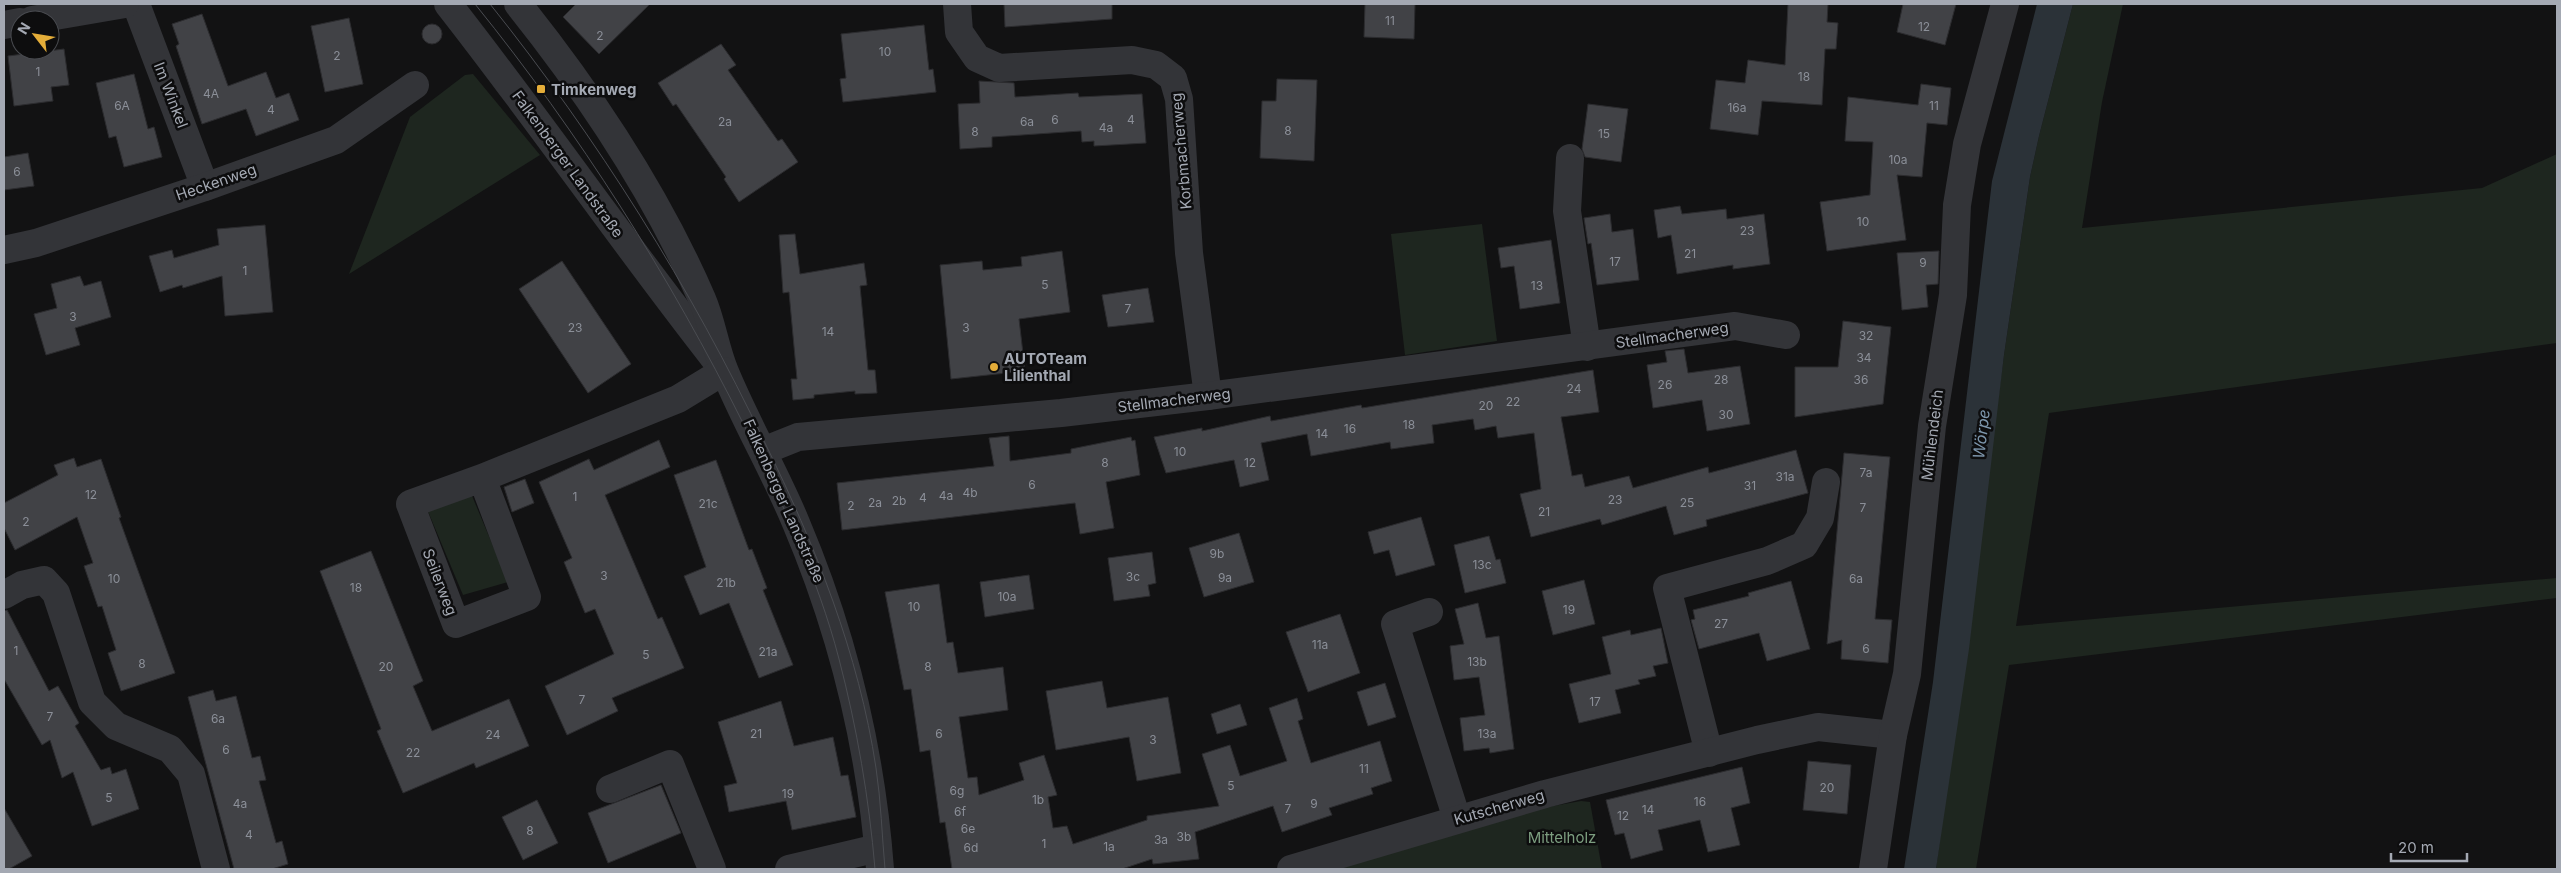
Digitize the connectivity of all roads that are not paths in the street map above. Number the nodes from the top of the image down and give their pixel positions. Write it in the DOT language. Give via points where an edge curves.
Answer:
graph roads {
  1 [pos="125,4"];
  2 [pos="136,4"];
  3 [pos="448,4"];
  4 [pos="957,4"];
  5 [pos="2005,4"];
  6 [pos="522,5"];
  7 [pos="60,15"];
  8 [pos="415,85"];
  9 [pos="1570,158"];
  10 [pos="205,187"];
  11 [pos="4,250"];
  12 [pos="1786,335"];
  13 [pos="1587,347"];
  14 [pos="724,371"];
  15 [pos="1208,396"];
  16 [pos="763,450"];
  17 [pos="482,478"];
  18 [pos="1826,482"];
  19 [pos="4,595"];
  20 [pos="1429,612"];
  21 [pos="1894,735"];
  22 [pos="1709,753"];
  23 [pos="610,789"];
  24 [pos="1457,819"];
  25 [pos="879,859"];
  26 [pos="216,869"];
  27 [pos="712,869"];
  28 [pos="789,869"];
  29 [pos="1291,869"];
  30 [pos="1873,869"];
  1 -- 7 [label="street"];
  2 -- 10 [label="street, Im Winkel"];
  3 -- 14 [label="street, Falkenberger Landstraße" via="559,150 646,272"];
  4 -- 15 [label="street, Korbmacherweg" via="959,32 976,58 1000,68 1132,60 1156,65 1173,78 1180,99 1189,253"];
  5 -- 21 [label="street, Mühlendeich" via="1968,144 1957,205 1953,295 1932,426 1907,674"];
  6 -- 14 [label="street, Falkenberger Landstraße" via="613,138 666,227 703,301"];
  8 -- 10 [label="street, Heckenweg" via="336,140"];
  9 -- 13 [label="street" via="1567,211"];
  10 -- 11 [label="street, Heckenweg" via="36,243"];
  12 -- 13 [label="street, Stellmacherweg" via="1734,326"];
  13 -- 15 [label="street, Stellmacherweg"];
  14 -- 16 [label="street, Falkenberger Landstraße"];
  14 -- 17 [label="street, Seilerweg" via="678,398"];
  15 -- 16 [label="street, Stellmacherweg" via="798,437"];
  16 -- 25 [label="street, Falkenberger Landstraße" via="805,544 840,644 863,738"];
  17 -- 17 [label="street, Seilerweg" via="410,504 456,624 527,597"];
  18 -- 22 [label="street" via="1820,518 1804,545 1767,561 1667,588"];
  19 -- 26 [label="street" via="22,585 44,580 56,593 92,702 116,726 170,749 191,774"];
  20 -- 24 [label="street" via="1395,624"];
  21 -- 22 [label="street, Kutscherweg" via="1818,727"];
  21 -- 30 [label="street, Mühlendeich"];
  22 -- 24 [label="street, Kutscherweg"];
  23 -- 27 [label="street" via="670,764"];
  24 -- 29 [label="street, Kutscherweg"];
  25 -- 28 [label="street"];
}
